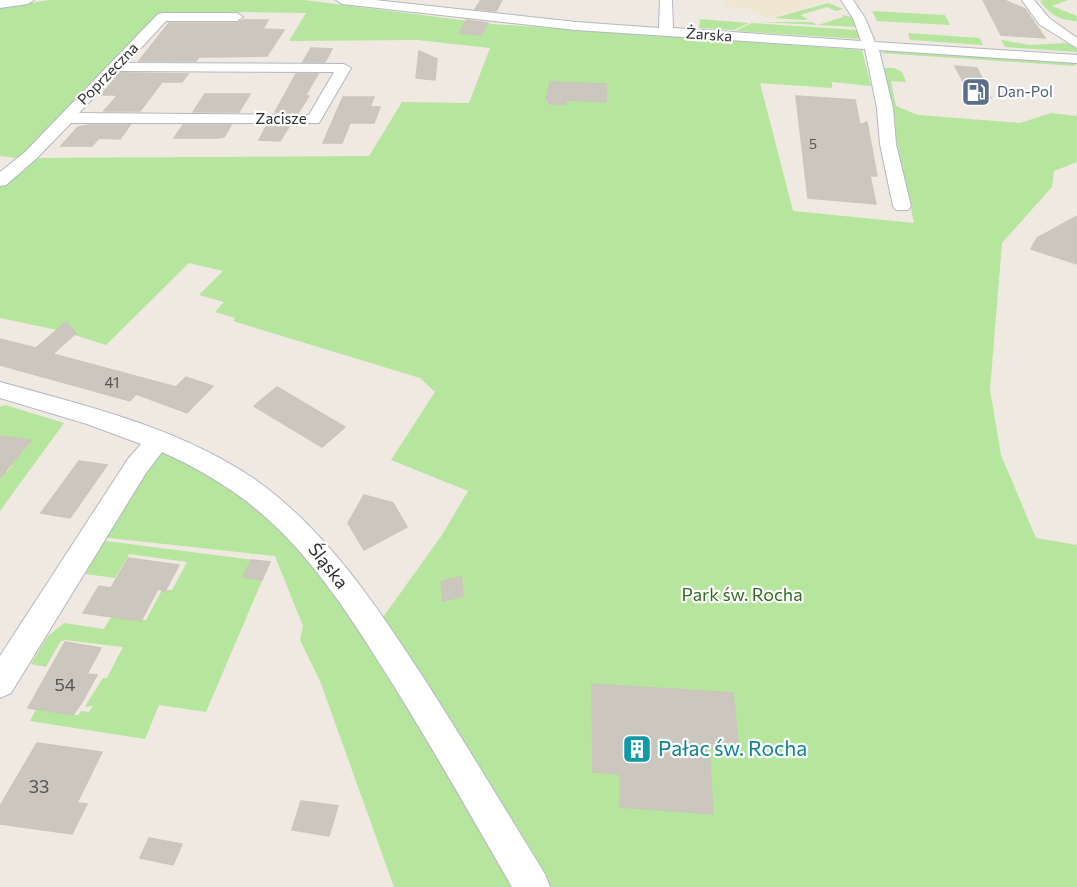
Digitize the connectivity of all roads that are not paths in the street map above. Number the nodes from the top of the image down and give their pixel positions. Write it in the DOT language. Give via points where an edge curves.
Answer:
graph roads {
  1 [pos="28,0"];
  2 [pos="342,0"];
  3 [pos="666,0"];
  4 [pos="847,0"];
  5 [pos="1028,0"];
  6 [pos="370,2"];
  7 [pos="0,4"];
  8 [pos="237,18"];
  9 [pos="666,32"];
  10 [pos="1077,44"];
  11 [pos="871,46"];
  12 [pos="1077,59"];
  13 [pos="114,67"];
  14 [pos="66,118"];
  15 [pos="0,182"];
  16 [pos="902,206"];
  17 [pos="0,390"];
  18 [pos="159,439"];
  19 [pos="0,683"];
  20 [pos="532,887"];
  1 -- 7 [label="street"];
  2 -- 6 [label="street, Żarska"];
  3 -- 9 [label="street"];
  4 -- 11 [label="street" via="860,18"];
  5 -- 10 [label="street" via="1048,25"];
  6 -- 9 [label="street, Żarska" via="507,19"];
  8 -- 13 [label="street, Poprzeczna" via="163,17"];
  9 -- 11 [label="street, Żarska"];
  11 -- 12 [label="street, Żarska"];
  11 -- 16 [label="street"];
  13 -- 14 [label="street, Poprzeczna"];
  13 -- 14 [label="street, Zacisze" via="344,68 314,120"];
  14 -- 15 [label="street, Poprzeczna"];
  17 -- 18 [label="street, Śląska"];
  18 -- 19 [label="street" via="137,466"];
  18 -- 20 [label="street, Śląska" via="245,486 290,523 330,566 414,691"];
}
